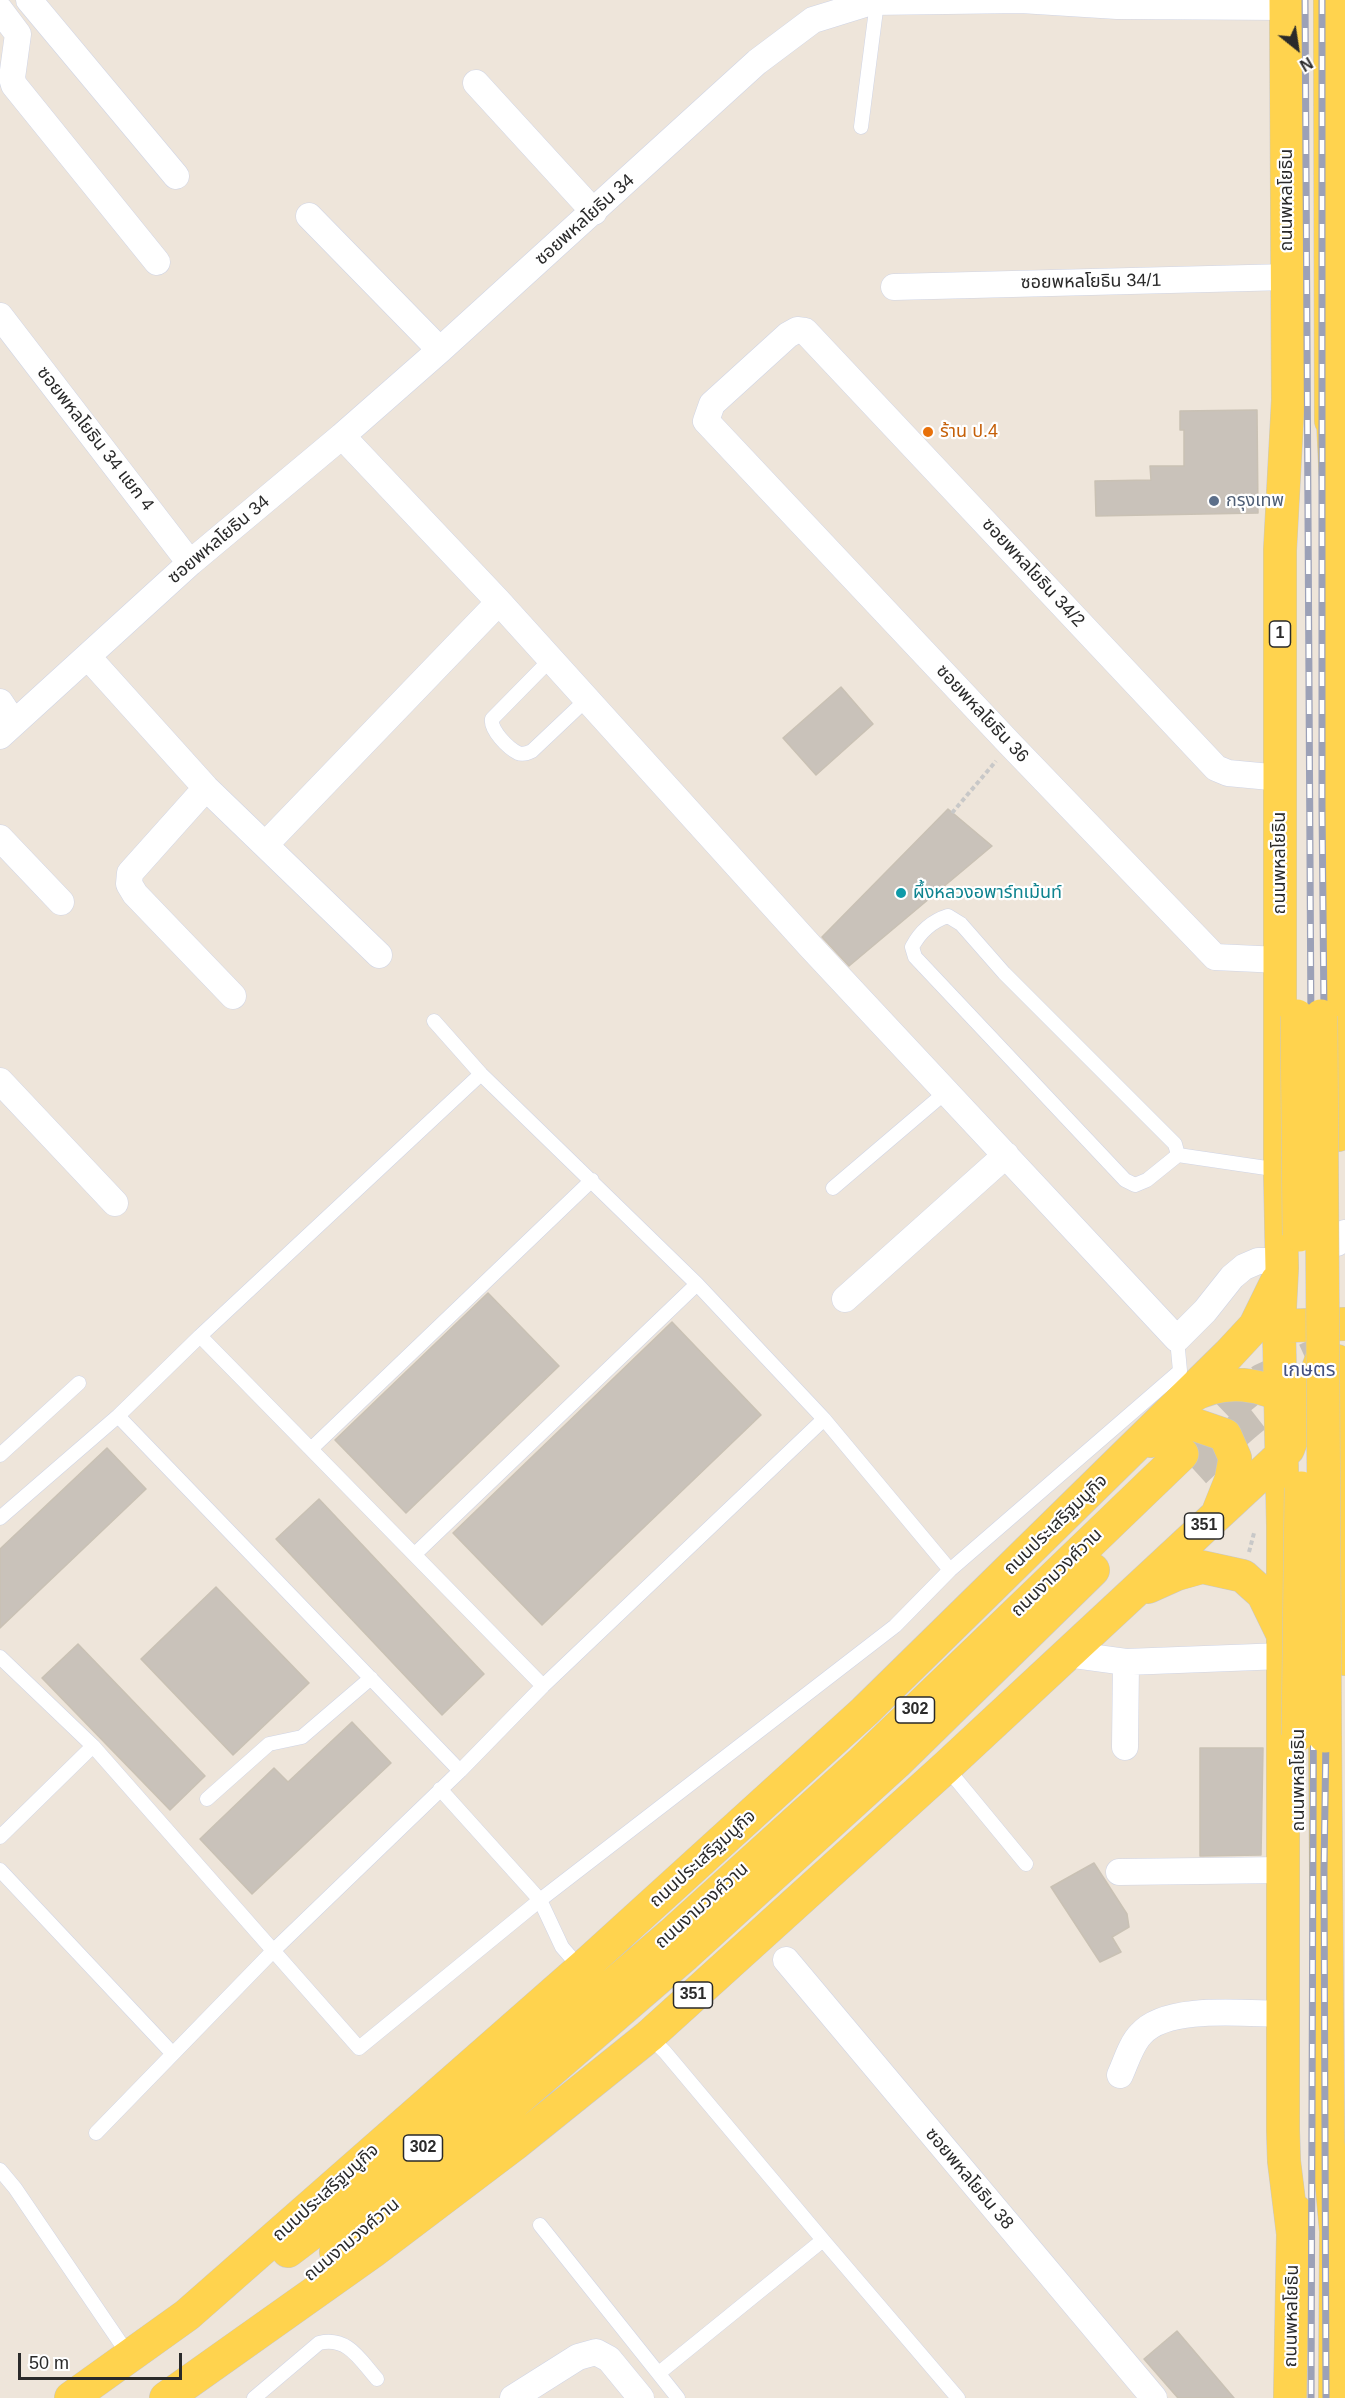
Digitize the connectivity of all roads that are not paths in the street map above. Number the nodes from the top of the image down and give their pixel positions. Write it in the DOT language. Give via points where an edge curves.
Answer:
graph roads {
  1 [pos="29,0"];
  2 [pos="1021,0"];
  3 [pos="1330,0"];
  4 [pos="873,2"];
  5 [pos="1117,3"];
  6 [pos="1286,3"];
  7 [pos="0,10"];
  8 [pos="1338,70"];
  9 [pos="476,82"];
  10 [pos="1338,111"];
  11 [pos="861,127"];
  12 [pos="176,176"];
  13 [pos="594,212"];
  14 [pos="309,216"];
  15 [pos="157,262"];
  16 [pos="1288,277"];
  17 [pos="894,287"];
  18 [pos="0,316"];
  19 [pos="805,331"];
  20 [pos="440,350"];
  21 [pos="1339,353"];
  22 [pos="1332,399"];
  23 [pos="1288,400"];
  24 [pos="342,436"];
  25 [pos="1342,551"];
  26 [pos="190,563"];
  27 [pos="500,602"];
  28 [pos="87,657"];
  29 [pos="551,659"];
  30 [pos="587,699"];
  31 [pos="0,702"];
  32 [pos="7,730"];
  33 [pos="1281,778"];
  34 [pos="206,788"];
  35 [pos="1342,829"];
  36 [pos="0,838"];
  37 [pos="265,845"];
  38 [pos="61,902"];
  39 [pos="379,955"];
  40 [pos="1280,960"];
  41 [pos="233,996"];
  42 [pos="1309,1016"];
  43 [pos="434,1021"];
  44 [pos="481,1074"];
  45 [pos="0,1081"];
  46 [pos="947,1090"];
  47 [pos="1006,1155"];
  48 [pos="1178,1155"];
  49 [pos="1338,1169"];
  50 [pos="1280,1170"];
  51 [pos="592,1180"];
  52 [pos="833,1188"];
  53 [pos="115,1203"];
  54 [pos="1341,1238"];
  55 [pos="1282,1264"];
  56 [pos="696,1284"];
  57 [pos="845,1299"];
  58 [pos="200,1336"];
  59 [pos="1177,1339"];
  60 [pos="1326,1340"];
  61 [pos="1210,1372"];
  62 [pos="79,1383"];
  63 [pos="1292,1402"];
  64 [pos="1179,1403"];
  65 [pos="118,1416"];
  66 [pos="824,1419"];
  67 [pos="311,1449"];
  68 [pos="1131,1452"];
  69 [pos="0,1455"];
  70 [pos="1281,1455"];
  71 [pos="1344,1470"];
  72 [pos="1218,1513"];
  73 [pos="0,1518"];
  74 [pos="415,1554"];
  75 [pos="950,1570"];
  76 [pos="1127,1597"];
  77 [pos="1345,1632"];
  78 [pos="1283,1646"];
  79 [pos="1067,1654"];
  80 [pos="0,1657"];
  81 [pos="1345,1659"];
  82 [pos="1126,1662"];
  83 [pos="371,1678"];
  84 [pos="543,1686"];
  85 [pos="1312,1735"];
  86 [pos="93,1746"];
  87 [pos="1125,1747"];
  88 [pos="946,1767"];
  89 [pos="460,1771"];
  90 [pos="440,1789"];
  91 [pos="207,1799"];
  92 [pos="0,1837"];
  93 [pos="1026,1864"];
  94 [pos="0,1870"];
  95 [pos="1284,1870"];
  96 [pos="1119,1872"];
  97 [pos="540,1900"];
  98 [pos="273,1951"];
  99 [pos="786,1960"];
  100 [pos="581,1969"];
  101 [pos="1284,2014"];
  102 [pos="649,2036"];
  103 [pos="173,2054"];
  104 [pos="1120,2075"];
  105 [pos="1345,2132"];
  106 [pos="96,2133"];
  107 [pos="0,2170"];
  108 [pos="540,2225"];
  109 [pos="1336,2231"];
  110 [pos="1293,2234"];
  111 [pos="823,2240"];
  112 [pos="187,2315"];
  113 [pos="228,2355"];
  114 [pos="130,2357"];
  115 [pos="659,2373"];
  116 [pos="377,2379"];
  117 [pos="168,2397"];
  118 [pos="71,2398"];
  119 [pos="254,2398"];
  120 [pos="513,2398"];
  121 [pos="641,2398"];
  122 [pos="678,2398"];
  123 [pos="958,2398"];
  124 [pos="1154,2398"];
  125 [pos="1290,2398"];
  126 [pos="1335,2398"];
  1 -- 12 [label="street"];
  2 -- 4 [label="street, ซอยพหลโยธิน 34"];
  2 -- 5 [label="street, ซอยพหลโยธิน 34"];
  3 -- 8 [label="main road, ถนนพหลโยธิน"];
  4 -- 11 [label="lane"];
  4 -- 13 [label="street, ซอยพหลโยธิน 34" via="813,20 785,41"];
  5 -- 6 [label="street, ซอยพหลโยธิน 34"];
  6 -- 16 [label="main road, ถนนพหลโยธิน / 1"];
  7 -- 15 [label="street" via="18,34 14,85"];
  8 -- 10 [label="main road, ถนนพหลโยธิน"];
  9 -- 13 [label="street"];
  10 -- 21 [label="main road, ถนนพหลโยธิน"];
  13 -- 20 [label="street, ซอยพหลโยธิน 34"];
  14 -- 20 [label="street"];
  16 -- 17 [label="street, ซอยพหลโยธิน 34/1"];
  16 -- 23 [label="main road, ถนนพหลโยธิน / 1"];
  18 -- 26 [label="street, ซอยพหลโยธิน 34 แยก 4"];
  19 -- 33 [label="street, ซอยพหลโยธิน 34/2" via="1216,768 1228,773"];
  19 -- 40 [label="street, ซอยพหลโยธิน 36" via="788,335 720,396 712,404 706,421 1215,957"];
  20 -- 24 [label="street, ซอยพหลโยธิน 34"];
  21 -- 22 [label="main road, ถนนพหลโยธิน"];
  22 -- 25 [label="main road, ถนนพหลโยธิน"];
  22 -- 42 [label="main road, ถนนพหลโยธิน" via="1322,798"];
  23 -- 33 [label="main road, ถนนพหลโยธิน / 1" via="1280,550"];
  23 -- 42 [label="main road, ถนนพหลโยธิน"];
  24 -- 26 [label="street, ซอยพหลโยธิน 34"];
  24 -- 27 [label="street"];
  25 -- 35 [label="main road, ถนนพหลโยธิน"];
  26 -- 28 [label="street, ซอยพหลโยธิน 34"];
  27 -- 29 [label="street"];
  27 -- 37 [label="street"];
  28 -- 32 [label="street, ซอยพหลโยธิน 34"];
  28 -- 34 [label="street"];
  29 -- 30 [label="street"];
  29 -- 30 [label="lane" via="492,719 493,730 519,754 526,754"];
  30 -- 46 [label="street" via="810,946"];
  31 -- 32 [label="street"];
  33 -- 40 [label="main road, ถนนพหลโยธิน / 1"];
  34 -- 37 [label="street"];
  34 -- 41 [label="street" via="130,873 129,884"];
  35 -- 49 [label="main road, ถนนพหลโยธิน"];
  36 -- 38 [label="street"];
  37 -- 39 [label="street"];
  40 -- 50 [label="main road, ถนนพหลโยธิน / 1"];
  42 -- 85 [label="main road, ถนนพหลโยธิน, bridge"];
  43 -- 44 [label="lane"];
  44 -- 51 [label="lane"];
  44 -- 58 [label="lane"];
  45 -- 53 [label="street"];
  46 -- 47 [label="street"];
  46 -- 52 [label="lane"];
  47 -- 57 [label="street"];
  47 -- 59 [label="street"];
  48 -- 48 [label="lane" via="1148,1180 1136,1185 1125,1180 915,957 912,947 917,937 935,920 948,916 961,924 1004,973 1175,1144"];
  48 -- 50 [label="lane"];
  49 -- 50 [label="main road"];
  49 -- 54 [label="main road, ถนนพหลโยธิน"];
  50 -- 55 [label="main road, ถนนพหลโยธิน / 1"];
  51 -- 56 [label="lane"];
  51 -- 67 [label="lane"];
  54 -- 60 [label="main road, ถนนพหลโยธิน"];
  55 -- 59 [label="street" via="1258,1261 1244,1266"];
  55 -- 60 [label="main road"];
  55 -- 61 [label="main road, ถนนประเสริฐมนูกิจ" via="1255,1326"];
  56 -- 66 [label="lane"];
  56 -- 74 [label="lane"];
  58 -- 65 [label="lane"];
  58 -- 67 [label="lane"];
  59 -- 75 [label="lane" via="1180,1371"];
  60 -- 61 [label="main road" via="1236,1359"];
  60 -- 63 [label="main road, ถนนพหลโยธิน"];
  60 -- 63 [label="main road"];
  60 -- 71 [label="main road, ถนนพหลโยธิน"];
  61 -- 64 [label="main road, ถนนประเสริฐมนูกิจ"];
  62 -- 69 [label="lane"];
  63 -- 64 [label="main road" via="1245,1384 1227,1384 1204,1388"];
  63 -- 70 [label="main road, ถนนพหลโยธิน"];
  63 -- 71 [label="main road" via="1311,1414"];
  64 -- 68 [label="main road, ถนนประเสริฐมนูกิจ"];
  65 -- 73 [label="lane"];
  65 -- 83 [label="lane"];
  66 -- 75 [label="lane"];
  66 -- 84 [label="lane"];
  67 -- 74 [label="lane"];
  68 -- 72 [label="main road" via="1175,1425 1193,1424 1225,1435 1235,1458"];
  68 -- 100 [label="main road, ถนนประเสริฐมนูกิจ" via="865,1711"];
  70 -- 72 [label="main road, 351"];
  70 -- 78 [label="main road, ถนนพหลโยธิน"];
  71 -- 77 [label="main road, ถนนพหลโยธิน"];
  72 -- 76 [label="main road, 351"];
  74 -- 84 [label="lane"];
  75 -- 97 [label="lane" via="895,1626"];
  76 -- 78 [label="main road" via="1202,1567 1243,1576 1263,1594"];
  76 -- 79 [label="main road, 351"];
  77 -- 78 [label="main road" via="1335,1601 1318,1591 1305,1594 1292,1604"];
  77 -- 81 [label="main road, ถนนพหลโยธิน"];
  78 -- 82 [label="street"];
  78 -- 95 [label="main road, ถนนพหลโยธิน"];
  79 -- 82 [label="street"];
  79 -- 88 [label="main road, 351"];
  80 -- 86 [label="lane"];
  82 -- 87 [label="street"];
  83 -- 89 [label="lane"];
  83 -- 91 [label="lane" via="302,1737 269,1743"];
  84 -- 89 [label="lane"];
  85 -- 109 [label="main road, ถนนพหลโยธิน" via="1328,2142"];
  85 -- 110 [label="main road, ถนนพหลโยธิน"];
  86 -- 92 [label="lane"];
  86 -- 98 [label="lane"];
  88 -- 93 [label="lane"];
  88 -- 102 [label="main road, 351"];
  89 -- 90 [label="lane"];
  90 -- 97 [label="lane"];
  90 -- 98 [label="lane"];
  94 -- 103 [label="lane"];
  95 -- 96 [label="street"];
  95 -- 101 [label="main road, ถนนพหลโยธิน"];
  97 -- 98 [label="lane" via="359,2048"];
  97 -- 100 [label="lane" via="562,1947"];
  98 -- 103 [label="lane"];
  99 -- 124 [label="street, ซอยพหลโยธิน 38"];
  100 -- 112 [label="main road, ถนนประเสริฐมนูกิจ"];
  101 -- 104 [label="street" via="1198,2013 1149,2026 1139,2035"];
  101 -- 110 [label="main road, ถนนพหลโยธิน" via="1284,2161"];
  102 -- 111 [label="lane"];
  102 -- 113 [label="main road, 351" via="516,2143"];
  103 -- 106 [label="lane"];
  105 -- 109 [label="main road, ถนนพหลโยธิน"];
  107 -- 114 [label="lane"];
  108 -- 115 [label="lane"];
  109 -- 126 [label="main road, ถนนพหลโยธิน"];
  110 -- 125 [label="main road, ถนนพหลโยธิน"];
  111 -- 115 [label="lane"];
  111 -- 123 [label="lane"];
  112 -- 113 [label="main road, ถนนงามวงศ์วาน / 302" via="292,2248 421,2150 665,1940 1188,1462 870,1787 685,1955 305,2278"];
  112 -- 114 [label="main road, ถนนประเสริฐมนูกิจ"];
  113 -- 117 [label="main road, 351"];
  114 -- 118 [label="main road, ถนนประเสริฐมนูกิจ"];
  115 -- 122 [label="lane"];
  116 -- 119 [label="lane" via="346,2345 331,2340 319,2343"];
  120 -- 121 [label="street" via="578,2357 596,2352 609,2359"];
}
